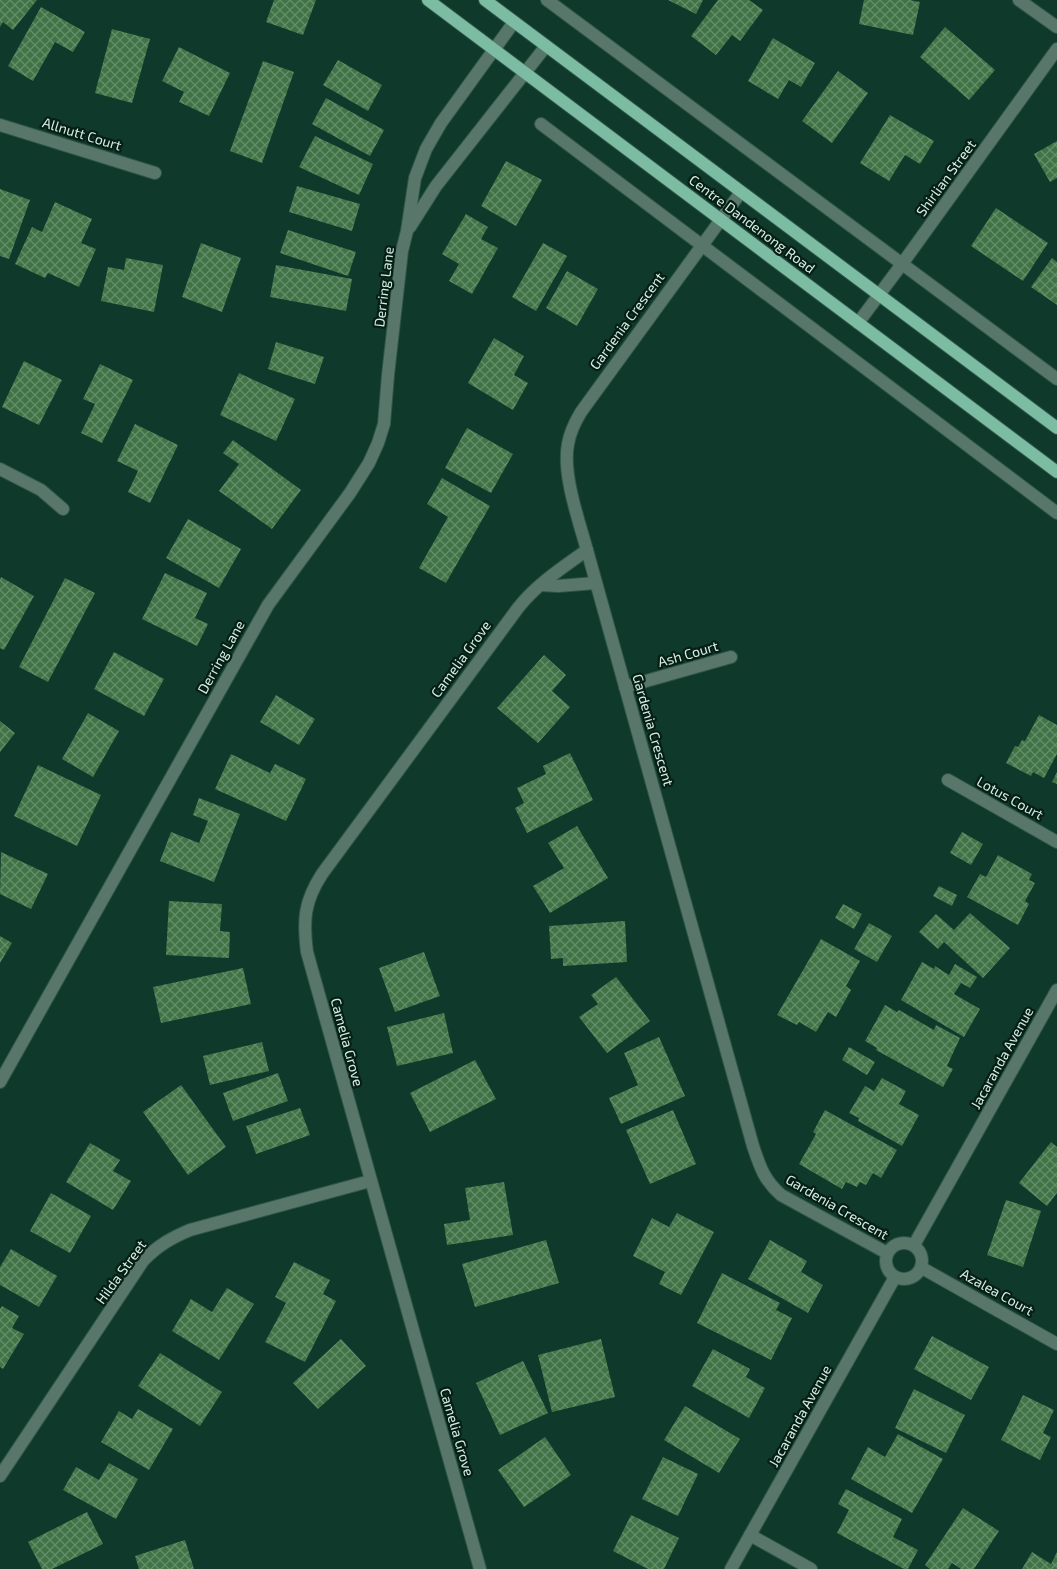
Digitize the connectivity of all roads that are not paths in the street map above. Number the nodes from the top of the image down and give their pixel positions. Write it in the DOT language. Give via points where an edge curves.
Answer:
graph roads {
  1 [pos="428,0"];
  2 [pos="485,0"];
  3 [pos="547,0"];
  4 [pos="1019,0"];
  5 [pos="514,22"];
  6 [pos="1057,27"];
  7 [pos="546,46"];
  8 [pos="494,49"];
  9 [pos="1057,49"];
  10 [pos="525,73"];
  11 [pos="541,124"];
  12 [pos="0,125"];
  13 [pos="155,173"];
  14 [pos="741,192"];
  15 [pos="720,220"];
  16 [pos="407,231"];
  17 [pos="702,246"];
  18 [pos="902,264"];
  19 [pos="879,294"];
  20 [pos="858,323"];
  21 [pos="1057,380"];
  22 [pos="1057,428"];
  23 [pos="0,470"];
  24 [pos="1057,472"];
  25 [pos="63,509"];
  26 [pos="1057,513"];
  27 [pos="587,550"];
  28 [pos="596,583"];
  29 [pos="541,585"];
  30 [pos="731,657"];
  31 [pos="625,687"];
  32 [pos="948,780"];
  33 [pos="1057,842"];
  34 [pos="1057,990"];
  35 [pos="0,1082"];
  36 [pos="370,1181"];
  37 [pos="914,1245"];
  38 [pos="887,1253"];
  39 [pos="922,1268"];
  40 [pos="895,1277"];
  41 [pos="1057,1344"];
  42 [pos="0,1476"];
  43 [pos="750,1535"];
  44 [pos="480,1569"];
  45 [pos="730,1569"];
  46 [pos="811,1569"];
  1 -- 8 [label="main road, Centre Dandenong Road"];
  2 -- 5 [label="main road, Centre Dandenong Road"];
  3 -- 18 [label="street"];
  4 -- 6 [label="street"];
  5 -- 7 [label="main road, Centre Dandenong Road"];
  5 -- 8 [label="street, Derring Lane"];
  7 -- 10 [label="street, Derring Lane"];
  7 -- 14 [label="main road, Centre Dandenong Road"];
  8 -- 10 [label="main road, Centre Dandenong Road"];
  8 -- 16 [label="street, Derring Lane" via="426,149 415,178"];
  9 -- 18 [label="street, Shirlian Street"];
  10 -- 15 [label="main road, Centre Dandenong Road"];
  10 -- 16 [label="street, Derring Lane" via="436,186"];
  11 -- 17 [label="street"];
  12 -- 13 [label="street, Allnutt Court"];
  14 -- 15 [label="street, Gardenia Crescent"];
  14 -- 19 [label="main road, Centre Dandenong Road"];
  15 -- 17 [label="street, Gardenia Crescent"];
  15 -- 20 [label="main road, Centre Dandenong Road"];
  16 -- 35 [label="street, Derring Lane" via="402,250 384,424 369,463 268,605"];
  17 -- 26 [label="street"];
  17 -- 27 [label="street, Gardenia Crescent" via="575,422 567,445 567,464"];
  18 -- 19 [label="street, Shirlian Street"];
  18 -- 21 [label="street"];
  19 -- 20 [label="street, Shirlian Street"];
  19 -- 22 [label="main road, Centre Dandenong Road"];
  20 -- 24 [label="main road, Centre Dandenong Road"];
  23 -- 25 [label="street" via="41,490"];
  27 -- 28 [label="street, Gardenia Crescent"];
  27 -- 29 [label="street, Camelia Grove"];
  28 -- 29 [label="street"];
  28 -- 31 [label="street, Gardenia Crescent"];
  29 -- 36 [label="street, Camelia Grove" via="526,598 483,655 327,866 308,900 305,916 307,952"];
  30 -- 31 [label="street, Ash Court"];
  31 -- 38 [label="street, Gardenia Crescent" via="763,1174 781,1195"];
  32 -- 33 [label="street, Lotus Court"];
  34 -- 37 [label="street, Jacaranda Avenue"];
  36 -- 42 [label="street, Hilda Street" via="190,1230 157,1247 143,1262"];
  36 -- 44 [label="street, Camelia Grove"];
  37 -- 38 [label="street" via="904,1242"];
  37 -- 39 [label="street" via="921,1253"];
  38 -- 40 [label="street" via="888,1269"];
  39 -- 40 [label="street" via="911,1278"];
  39 -- 41 [label="street, Azalea Court"];
  40 -- 43 [label="street, Jacaranda Avenue"];
  43 -- 45 [label="street, Jacaranda Avenue"];
  43 -- 46 [label="street"];
}
